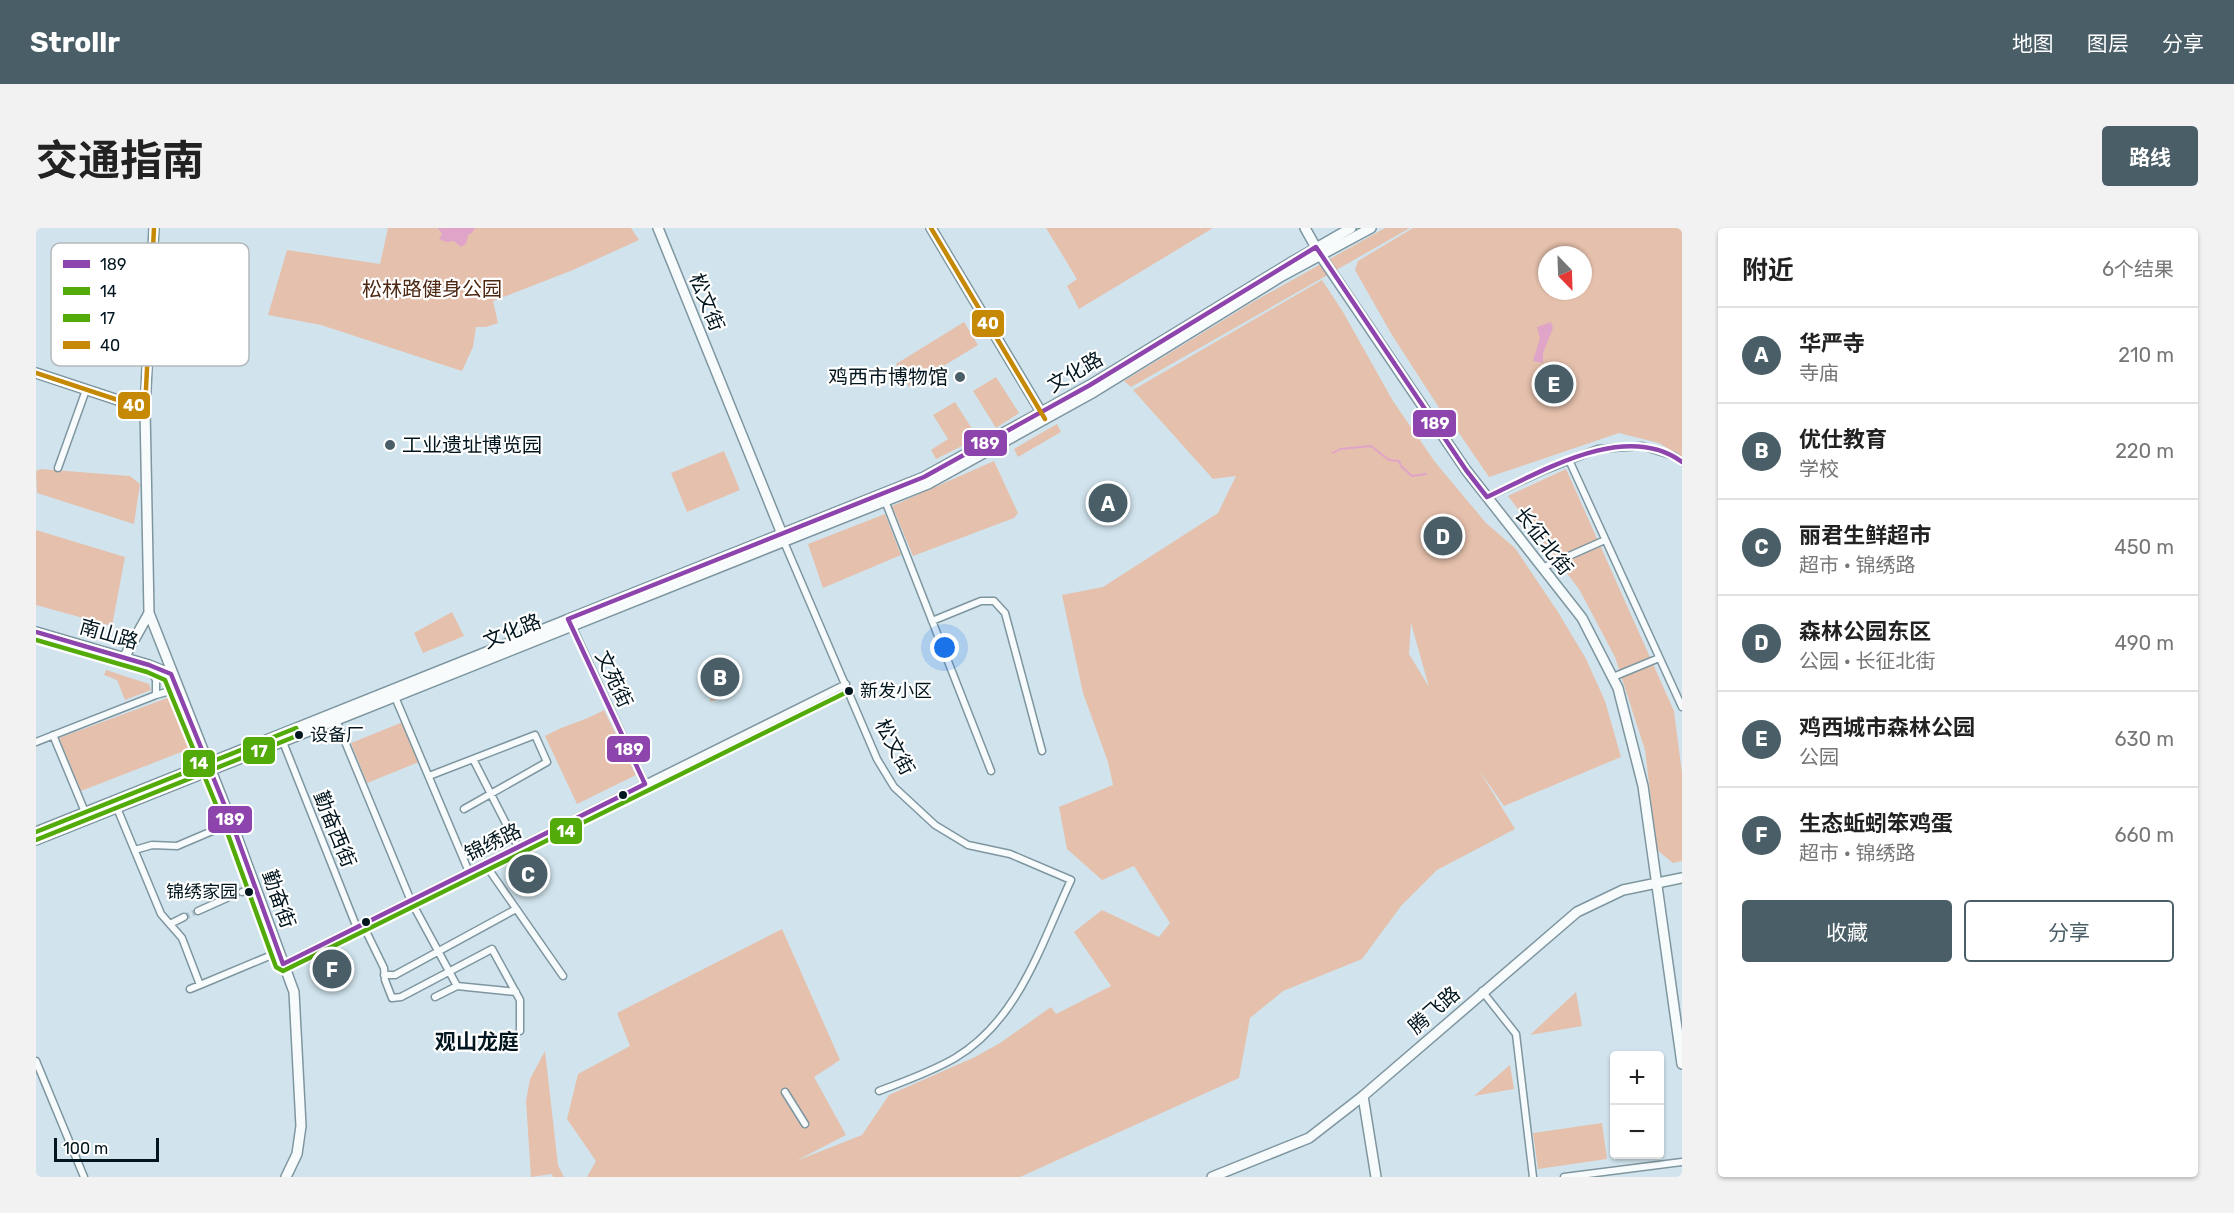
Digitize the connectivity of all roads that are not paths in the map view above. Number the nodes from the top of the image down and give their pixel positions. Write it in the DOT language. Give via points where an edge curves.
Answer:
graph roads {
  1 [pos="154,228"];
  2 [pos="658,228"];
  3 [pos="931,228"];
  4 [pos="1305,228"];
  5 [pos="1352,228"];
  6 [pos="1371,228"];
  7 [pos="1334,232"];
  8 [pos="153,243"];
  9 [pos="1318,251"];
  10 [pos="147,366"];
  11 [pos="36,373"];
  12 [pos="86,390"];
  13 [pos="145,409"];
  14 [pos="1043,416"];
  15 [pos="1569,460"];
  16 [pos="1682,462"];
  17 [pos="58,468"];
  18 [pos="1487,497"];
  19 [pos="884,498"];
  20 [pos="783,538"];
  21 [pos="1605,540"];
  22 [pos="1542,568"];
  23 [pos="149,613"];
  24 [pos="932,621"];
  25 [pos="570,623"];
  26 [pos="36,632"];
  27 [pos="124,658"];
  28 [pos="1659,658"];
  29 [pos="149,665"];
  30 [pos="171,674"];
  31 [pos="1613,677"];
  32 [pos="846,684"];
  33 [pos="177,689"];
  34 [pos="156,695"];
  35 [pos="395,697"];
  36 [pos="1682,707"];
  37 [pos="336,720"];
  38 [pos="53,735"];
  39 [pos="36,742"];
  40 [pos="283,742"];
  41 [pos="1042,751"];
  42 [pos="473,759"];
  43 [pos="209,767"];
  44 [pos="992,771"];
  45 [pos="429,776"];
  46 [pos="645,784"];
  47 [pos="491,794"];
  48 [pos="117,808"];
  49 [pos="464,809"];
  50 [pos="86,812"];
  51 [pos="231,824"];
  52 [pos="36,832"];
  53 [pos="36,840"];
  54 [pos="518,848"];
  55 [pos="135,850"];
  56 [pos="485,864"];
  57 [pos="469,872"];
  58 [pos="1682,878"];
  59 [pos="1656,884"];
  60 [pos="255,886"];
  61 [pos="242,892"];
  62 [pos="227,898"];
  63 [pos="411,901"];
  64 [pos="516,909"];
  65 [pos="198,911"];
  66 [pos="184,917"];
  67 [pos="170,924"];
  68 [pos="360,926"];
  69 [pos="310,951"];
  70 [pos="279,952"];
  71 [pos="283,964"];
  72 [pos="345,968"];
  73 [pos="450,971"];
  74 [pos="384,975"];
  75 [pos="563,976"];
  76 [pos="200,985"];
  77 [pos="457,986"];
  78 [pos="190,989"];
  79 [pos="516,992"];
  80 [pos="1482,992"];
  81 [pos="435,997"];
  82 [pos="520,1031"];
  83 [pos="36,1061"];
  84 [pos="1682,1064"];
  85 [pos="879,1091"];
  86 [pos="785,1092"];
  87 [pos="1363,1096"];
  88 [pos="805,1124"];
  89 [pos="1682,1162"];
  90 [pos="84,1177"];
  91 [pos="286,1177"];
  92 [pos="1212,1177"];
  93 [pos="1376,1177"];
  94 [pos="1533,1177"];
  95 [pos="1564,1177"];
  1 -- 8 [label="main road"];
  2 -- 20 [label="main road, 松文街"];
  3 -- 14 [label="main road"];
  4 -- 9 [label="main road, 长征北街"];
  5 -- 7 [label="main road, 文化路"];
  6 -- 9 [label="main road, 文化路"];
  7 -- 9 [label="main road, 文化路"];
  9 -- 14 [label="main road, 文化路" via="1094,392"];
  9 -- 18 [label="main road, 长征北街"];
  10 -- 13 [label="main road"];
  11 -- 12 [label="main road"];
  12 -- 13 [label="main road"];
  12 -- 17 [label="street"];
  13 -- 23 [label="main road"];
  14 -- 19 [label="main road, 文化路" via="927,484"];
  15 -- 16 [label="street" via="1598,448 1642,446"];
  15 -- 18 [label="street"];
  15 -- 21 [label="street"];
  18 -- 22 [label="main road, 长征北街"];
  19 -- 20 [label="main road, 文化路"];
  19 -- 24 [label="street"];
  20 -- 25 [label="main road, 文化路"];
  20 -- 32 [label="street, 松文街"];
  21 -- 22 [label="street"];
  21 -- 28 [label="street"];
  22 -- 31 [label="main road, 长征北街" via="1582,618"];
  23 -- 27 [label="main road"];
  23 -- 30 [label="main road, 勤奋街"];
  24 -- 41 [label="street" via="981,601 994,601 1005,613"];
  24 -- 44 [label="street"];
  25 -- 35 [label="main road, 文化路"];
  25 -- 43 [label="main road, 文化路"];
  25 -- 46 [label="street, 文苑街"];
  26 -- 27 [label="main road, 南山路"];
  27 -- 29 [label="main road, 南山路"];
  28 -- 31 [label="street"];
  28 -- 36 [label="street"];
  29 -- 30 [label="main road, 南山路"];
  29 -- 34 [label="street" via="156,680"];
  30 -- 33 [label="main road, 勤奋街"];
  31 -- 59 [label="main road, 长征北街" via="1643,786"];
  32 -- 46 [label="street, 锦绣路"];
  32 -- 85 [label="street, 松文街" via="877,759 894,787 935,825 968,845 1010,854 1071,880 1022,987 1003,1017 956,1057"];
  33 -- 34 [label="street"];
  33 -- 43 [label="main road, 勤奋街"];
  34 -- 38 [label="street"];
  35 -- 37 [label="main road, 文化路"];
  35 -- 45 [label="street"];
  37 -- 40 [label="main road, 文化路"];
  37 -- 63 [label="street"];
  38 -- 39 [label="street"];
  38 -- 50 [label="street"];
  40 -- 43 [label="main road, 文化路"];
  40 -- 68 [label="street, 勤奋西街"];
  42 -- 45 [label="street"];
  42 -- 47 [label="street"];
  42 -- 47 [label="street" via="536,735 547,762"];
  43 -- 48 [label="main road, 文化路"];
  43 -- 50 [label="main road, 文化路"];
  43 -- 51 [label="main road, 勤奋街"];
  45 -- 57 [label="street"];
  46 -- 54 [label="street, 锦绣路"];
  47 -- 49 [label="street"];
  47 -- 54 [label="street"];
  48 -- 53 [label="main road, 文化路"];
  48 -- 55 [label="street"];
  50 -- 52 [label="main road, 文化路"];
  51 -- 55 [label="street" via="177,846 152,845"];
  51 -- 60 [label="main road, 勤奋街"];
  54 -- 56 [label="street, 锦绣路"];
  55 -- 67 [label="street" via="161,914"];
  56 -- 57 [label="street, 锦绣路"];
  56 -- 64 [label="street"];
  57 -- 63 [label="street, 锦绣路"];
  58 -- 59 [label="main road, 腾飞路"];
  59 -- 80 [label="main road, 腾飞路" via="1623,890 1577,912"];
  59 -- 84 [label="main road, 长征北街"];
  60 -- 61 [label="street"];
  60 -- 70 [label="main road, 勤奋街"];
  62 -- 65 [label="street"];
  63 -- 68 [label="street, 锦绣路"];
  63 -- 73 [label="street"];
  64 -- 74 [label="street" via="395,975"];
  64 -- 75 [label="street"];
  66 -- 67 [label="street"];
  67 -- 76 [label="street" via="182,938"];
  68 -- 69 [label="street, 锦绣路"];
  68 -- 74 [label="street, 勤奋西街" via="384,968"];
  69 -- 71 [label="street, 锦绣路"];
  69 -- 72 [label="street" via="322,978"];
  70 -- 71 [label="main road, 勤奋街"];
  70 -- 76 [label="street"];
  71 -- 91 [label="main road, 勤奋街" via="294,992 301,1126 297,1154"];
  73 -- 74 [label="street, 勤奋西街" via="392,998"];
  73 -- 77 [label="street"];
  73 -- 79 [label="street" via="492,949"];
  76 -- 78 [label="street"];
  77 -- 79 [label="street"];
  77 -- 81 [label="street"];
  79 -- 82 [label="street" via="520,1000"];
  80 -- 87 [label="main road, 腾飞路"];
  80 -- 94 [label="street" via="1516,1034"];
  83 -- 90 [label="street"];
  86 -- 88 [label="street"];
  87 -- 92 [label="main road, 腾飞路" via="1309,1138"];
  87 -- 93 [label="main road"];
  89 -- 95 [label="street"];
}
